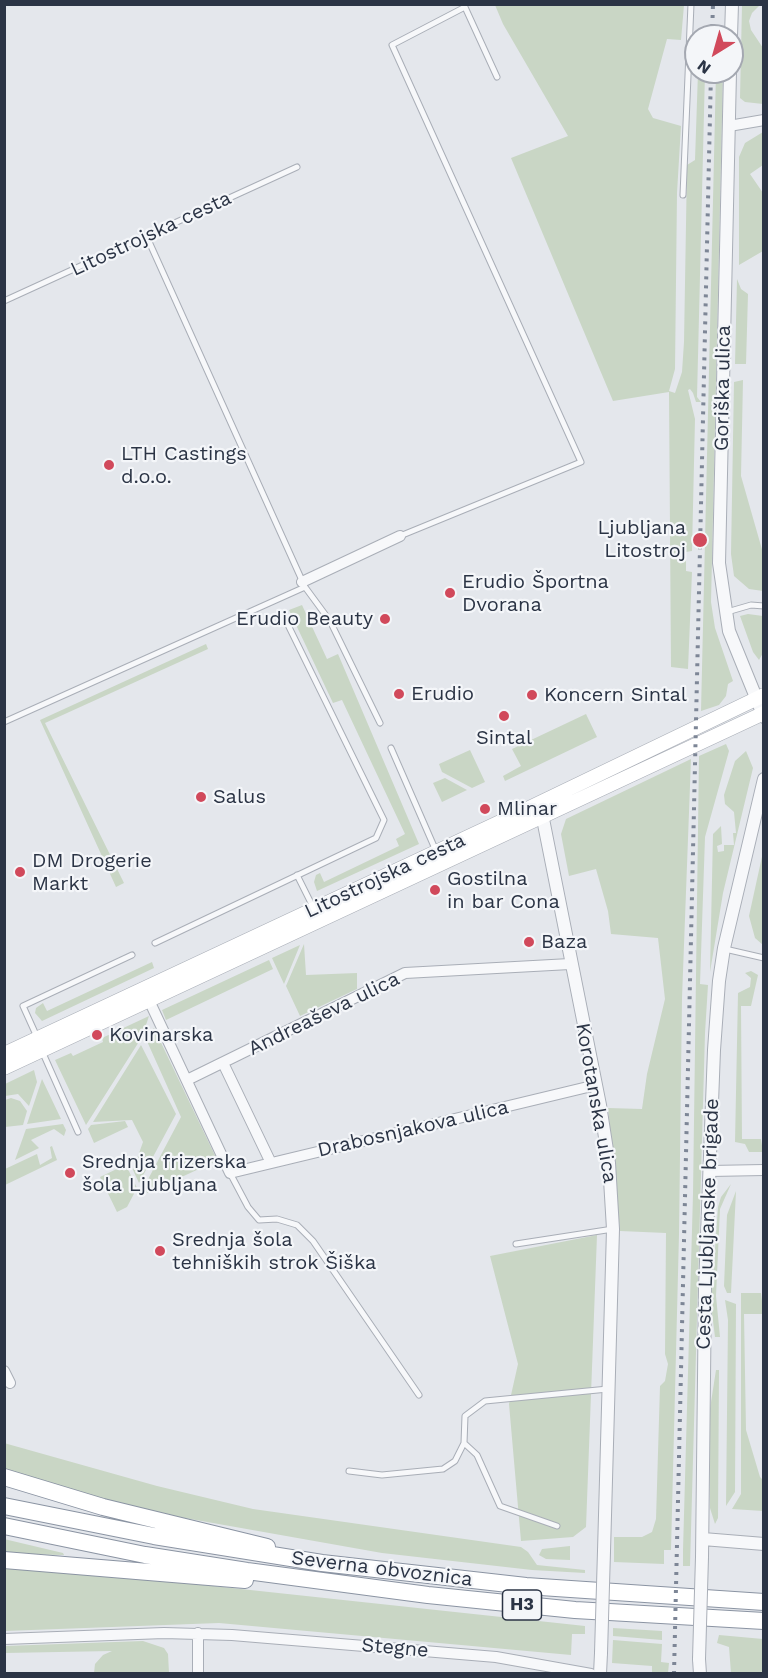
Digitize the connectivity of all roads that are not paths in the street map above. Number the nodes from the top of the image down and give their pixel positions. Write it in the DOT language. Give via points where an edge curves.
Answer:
graph roads {
  1 [pos="691,4"];
  2 [pos="732,4"];
  3 [pos="464,6"];
  4 [pos="731,24"];
  5 [pos="497,76"];
  6 [pos="730,84"];
  7 [pos="764,120"];
  8 [pos="729,126"];
  9 [pos="297,168"];
  10 [pos="683,195"];
  11 [pos="146,235"];
  12 [pos="4,301"];
  13 [pos="400,536"];
  14 [pos="304,585"];
  15 [pos="764,606"];
  16 [pos="724,613"];
  17 [pos="288,625"];
  18 [pos="760,697"];
  19 [pos="763,715"];
  20 [pos="4,722"];
  21 [pos="380,723"];
  22 [pos="391,748"];
  23 [pos="764,780"];
  24 [pos="571,796"];
  25 [pos="541,809"];
  26 [pos="439,857"];
  27 [pos="297,875"];
  28 [pos="316,914"];
  29 [pos="155,943"];
  30 [pos="724,948"];
  31 [pos="132,955"];
  32 [pos="764,958"];
  33 [pos="570,964"];
  34 [pos="147,994"];
  35 [pos="39,1044"];
  36 [pos="4,1054"];
  37 [pos="223,1063"];
  38 [pos="4,1068"];
  39 [pos="187,1080"];
  40 [pos="596,1085"];
  41 [pos="78,1132"];
  42 [pos="271,1163"];
  43 [pos="764,1170"];
  44 [pos="710,1171"];
  45 [pos="230,1173"];
  46 [pos="613,1229"];
  47 [pos="516,1244"];
  48 [pos="4,1371"];
  49 [pos="10,1383"];
  50 [pos="610,1389"];
  51 [pos="418,1395"];
  52 [pos="464,1443"];
  53 [pos="349,1472"];
  54 [pos="4,1477"];
  55 [pos="4,1506"];
  56 [pos="4,1526"];
  57 [pos="557,1526"];
  58 [pos="702,1539"];
  59 [pos="764,1544"];
  60 [pos="4,1560"];
  61 [pos="322,1563"];
  62 [pos="315,1581"];
  63 [pos="764,1593"];
  64 [pos="734,1601"];
  65 [pos="764,1602"];
  66 [pos="731,1619"];
  67 [pos="764,1621"];
  68 [pos="764,1631"];
  69 [pos="198,1633"];
  70 [pos="4,1639"];
  71 [pos="198,1674"];
  72 [pos="591,1674"];
  73 [pos="600,1674"];
  74 [pos="699,1674"];
  1 -- 10 [label="lane"];
  2 -- 4 [label="street"];
  3 -- 5 [label="lane"];
  3 -- 13 [label="lane" via="392,45 581,462"];
  6 -- 8 [label="street, Goriška ulica"];
  7 -- 8 [label="street"];
  8 -- 16 [label="street, Goriška ulica" via="719,563"];
  9 -- 11 [label="lane, Litostrojska cesta"];
  11 -- 12 [label="lane, Litostrojska cesta"];
  11 -- 14 [label="lane"];
  13 -- 14 [label="street"];
  14 -- 20 [label="lane"];
  14 -- 21 [label="lane" via="330,621"];
  15 -- 16 [label="lane" via="751,605"];
  16 -- 18 [label="street, Goriška ulica" via="744,673"];
  17 -- 27 [label="lane" via="384,820 376,838"];
  18 -- 19 [label="street, Goriška ulica"];
  18 -- 24 [label="main road, Litostrojska cesta"];
  19 -- 24 [label="main road, Litostrojska cesta"];
  22 -- 26 [label="lane"];
  23 -- 30 [label="street, Cesta Ljubljanske brigade"];
  24 -- 25 [label="main road, Litostrojska cesta"];
  25 -- 26 [label="main road, Litostrojska cesta"];
  25 -- 33 [label="street, Korotanska ulica"];
  26 -- 28 [label="main road, Litostrojska cesta"];
  27 -- 28 [label="lane"];
  27 -- 29 [label="lane"];
  28 -- 34 [label="main road, Litostrojska cesta"];
  30 -- 32 [label="lane"];
  30 -- 44 [label="street, Cesta Ljubljanske brigade" via="714,1050"];
  31 -- 35 [label="lane" via="23,1006"];
  33 -- 37 [label="street, Andreaševa ulica" via="405,974"];
  33 -- 40 [label="street, Korotanska ulica"];
  34 -- 35 [label="main road, Litostrojska cesta"];
  34 -- 39 [label="street"];
  35 -- 36 [label="main road, Litostrojska cesta"];
  35 -- 38 [label="main road, Litostrojska cesta"];
  35 -- 41 [label="lane"];
  37 -- 39 [label="street, Andreaševa ulica"];
  37 -- 42 [label="street"];
  39 -- 45 [label="street"];
  40 -- 42 [label="street, Drabosnjakova ulica"];
  40 -- 46 [label="street, Korotanska ulica" via="609,1163"];
  42 -- 45 [label="street, Drabosnjakova ulica"];
  43 -- 44 [label="street"];
  44 -- 58 [label="street, Cesta Ljubljanske brigade"];
  45 -- 51 [label="lane" via="248,1208 259,1220 278,1219 297,1225 313,1241"];
  46 -- 47 [label="lane"];
  46 -- 50 [label="street, Korotanska ulica"];
  48 -- 49 [label="street"];
  50 -- 52 [label="lane" via="485,1401 465,1416"];
  50 -- 73 [label="street, Korotanska ulica, bridge"];
  52 -- 53 [label="lane" via="455,1461 443,1469 382,1475"];
  52 -- 57 [label="lane" via="477,1455 500,1506"];
  54 -- 61 [label="highway" via="103,1508 237,1538"];
  55 -- 61 [label="highway, Severna obvoznica / H3" via="154,1536"];
  56 -- 62 [label="highway, Severna obvoznica / H3" via="145,1555"];
  58 -- 59 [label="street"];
  58 -- 74 [label="street, Cesta Ljubljanske brigade, bridge"];
  60 -- 62 [label="highway" via="224,1579"];
  61 -- 64 [label="highway, Severna obvoznica / H3" via="526,1586"];
  62 -- 66 [label="highway, Severna obvoznica / H3" via="575,1610"];
  63 -- 64 [label="highway"];
  64 -- 65 [label="highway, Severna obvoznica / H3"];
  66 -- 67 [label="highway, Severna obvoznica / H3"];
  66 -- 68 [label="highway"];
  69 -- 70 [label="street, Stegne"];
  69 -- 71 [label="street"];
  69 -- 72 [label="street, Stegne" via="496,1658"];
}
